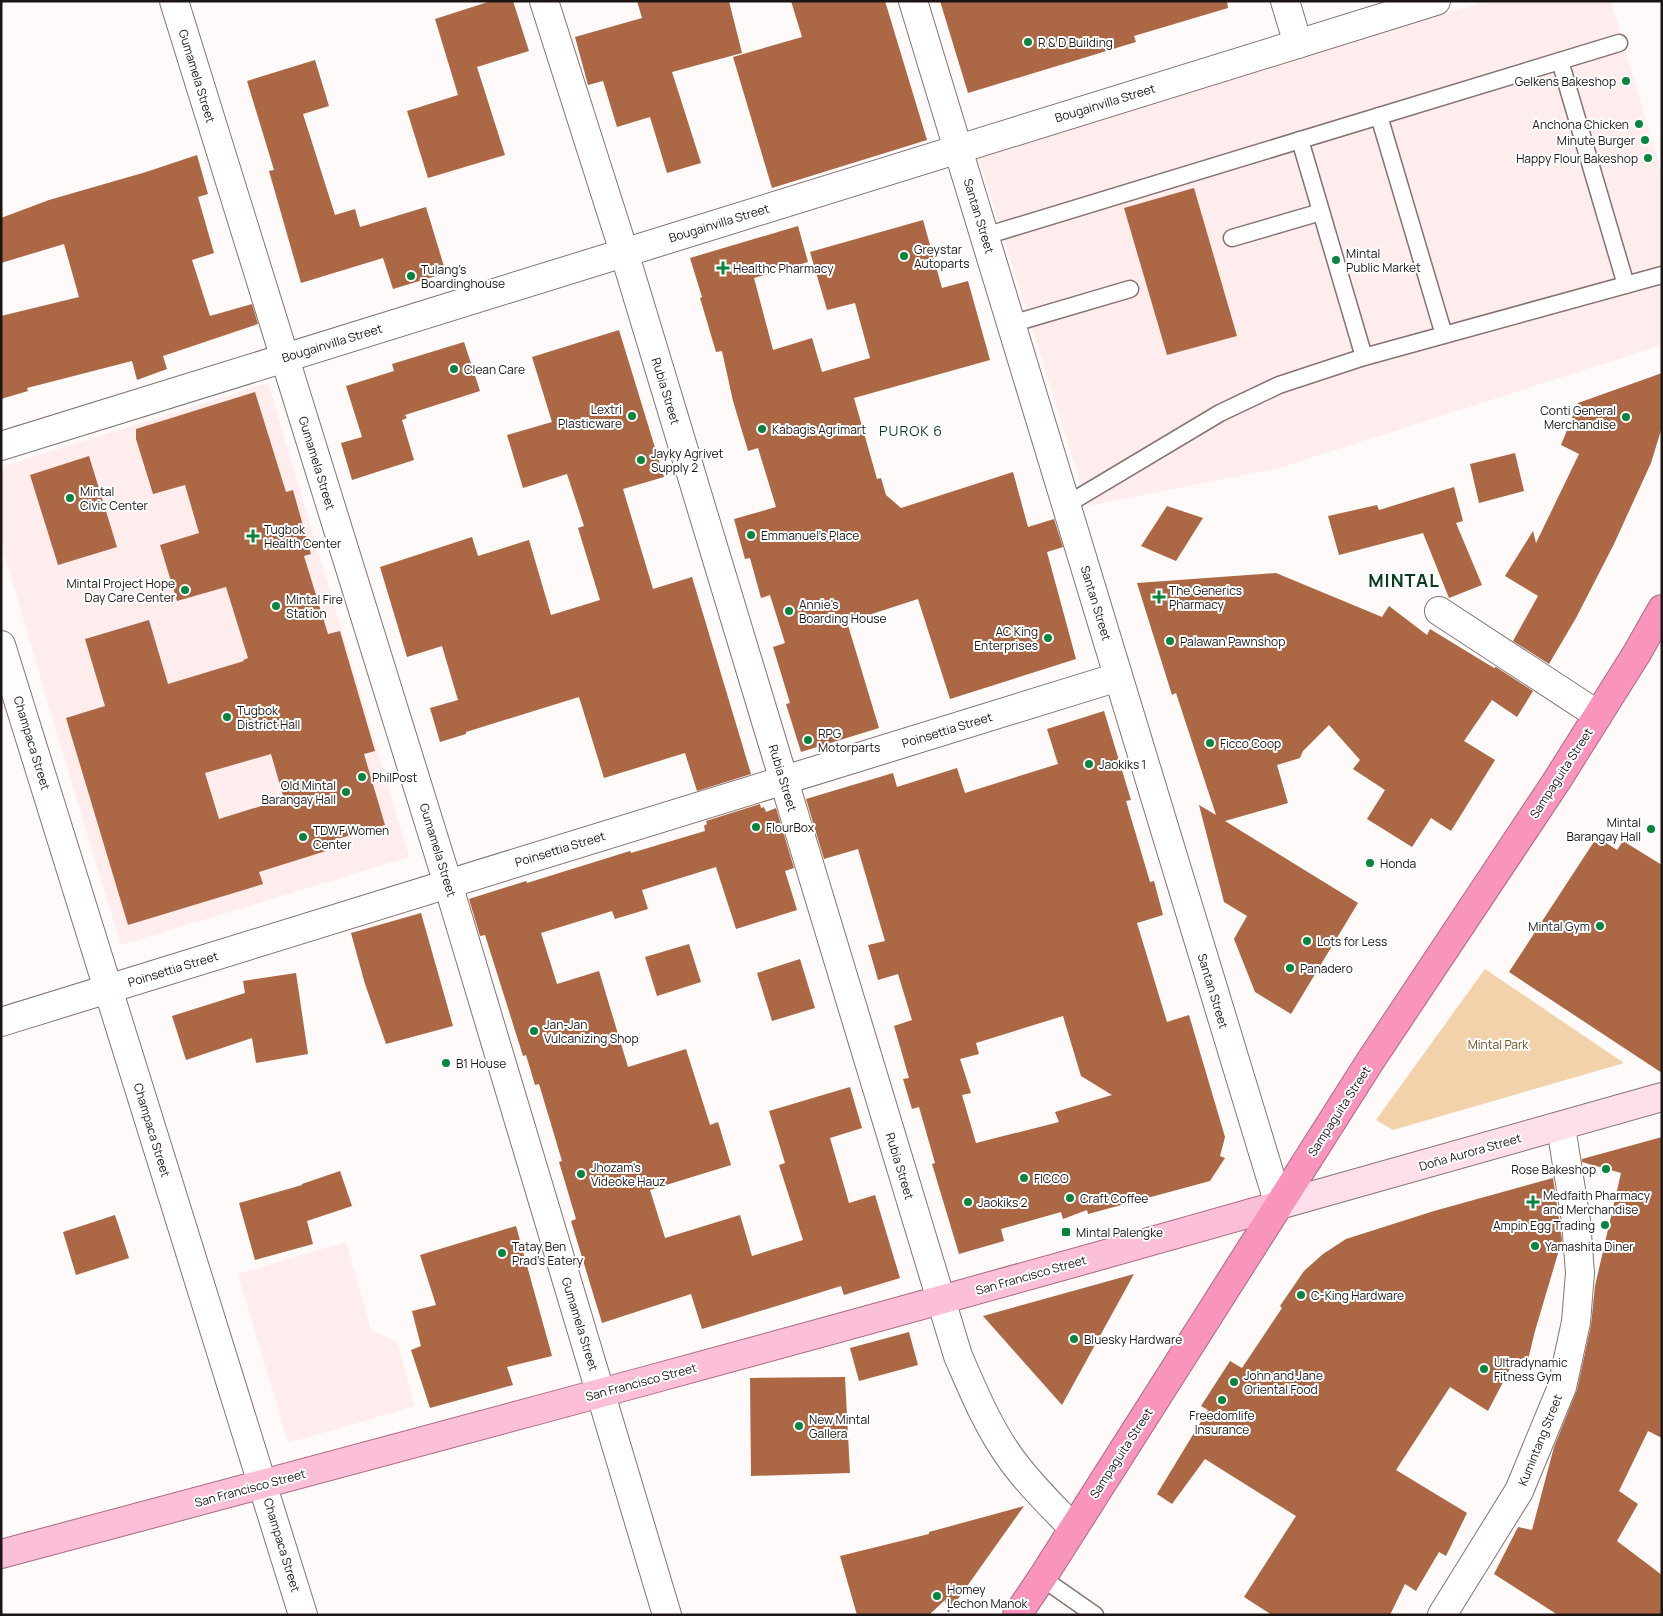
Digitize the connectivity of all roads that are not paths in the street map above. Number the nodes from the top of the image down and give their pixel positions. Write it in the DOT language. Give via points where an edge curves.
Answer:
graph roads {
  1 [pos="174,1"];
  2 [pos="544,1"];
  3 [pos="913,1"];
  4 [pos="1285,1"];
  5 [pos="1436,1"];
  6 [pos="1619,43"];
  7 [pos="1298,44"];
  8 [pos="1560,61"];
  9 [pos="1379,116"];
  10 [pos="1300,140"];
  11 [pos="958,148"];
  12 [pos="1321,212"];
  13 [pos="985,236"];
  14 [pos="1232,238"];
  15 [pos="624,252"];
  16 [pos="1662,275"];
  17 [pos="1626,285"];
  18 [pos="1130,289"];
  19 [pos="1011,324"];
  20 [pos="1444,335"];
  21 [pos="1364,357"];
  22 [pos="284,358"];
  23 [pos="1,446"];
  24 [pos="1066,505"];
  25 [pos="1662,609"];
  26 [pos="1439,611"];
  27 [pos="1,645"];
  28 [pos="1118,677"];
  29 [pos="1598,715"];
  30 [pos="783,780"];
  31 [pos="448,884"];
  32 [pos="108,989"];
  33 [pos="1,1022"];
  34 [pos="1662,1097"];
  35 [pos="1561,1127"];
  36 [pos="1278,1205"];
  37 [pos="940,1301"];
  38 [pos="601,1393"];
  39 [pos="263,1485"];
  40 [pos="1073,1528"];
  41 [pos="1,1554"];
  42 [pos="1042,1578"];
  43 [pos="303,1615"];
  44 [pos="667,1615"];
  45 [pos="1017,1615"];
  46 [pos="1095,1615"];
  47 [pos="1442,1615"];
  1 -- 22 [label="street, Gumamela Street"];
  2 -- 15 [label="street, Rubia Street"];
  3 -- 11 [label="street, Santan Street"];
  4 -- 7 [label="street"];
  5 -- 7 [label="street, Bougainvilla Street"];
  6 -- 8 [label="lane"];
  7 -- 11 [label="street, Bougainvilla Street"];
  8 -- 9 [label="lane"];
  8 -- 17 [label="lane"];
  9 -- 10 [label="lane"];
  9 -- 20 [label="lane"];
  10 -- 12 [label="lane"];
  10 -- 13 [label="lane"];
  11 -- 13 [label="street, Santan Street"];
  11 -- 15 [label="street, Bougainvilla Street"];
  12 -- 14 [label="lane"];
  12 -- 21 [label="lane"];
  13 -- 19 [label="street, Santan Street"];
  15 -- 22 [label="street, Bougainvilla Street"];
  15 -- 30 [label="street, Rubia Street"];
  16 -- 17 [label="lane"];
  17 -- 20 [label="lane"];
  18 -- 19 [label="lane"];
  19 -- 24 [label="street, Santan Street"];
  20 -- 21 [label="lane"];
  21 -- 24 [label="lane" via="1279,385 1220,414"];
  22 -- 23 [label="street, Bougainvilla Street"];
  22 -- 31 [label="street, Gumamela Street"];
  24 -- 28 [label="street, Santan Street"];
  25 -- 29 [label="highway, Sampaguita Street"];
  26 -- 29 [label="street"];
  27 -- 32 [label="street, Champaca Street"];
  28 -- 30 [label="street, Poinsettia Street"];
  28 -- 36 [label="street, Santan Street"];
  29 -- 36 [label="highway, Sampaguita Street"];
  30 -- 31 [label="street, Poinsettia Street"];
  30 -- 37 [label="street, Rubia Street"];
  31 -- 32 [label="street, Poinsettia Street"];
  31 -- 38 [label="street, Gumamela Street"];
  32 -- 33 [label="street, Poinsettia Street"];
  32 -- 39 [label="street, Champaca Street"];
  34 -- 35 [label="main road, Doña Aurora Street"];
  35 -- 36 [label="main road, Doña Aurora Street"];
  35 -- 47 [label="street, Kumintang Street" via="1576,1221 1580,1273 1576,1322 1562,1387 1519,1491"];
  36 -- 37 [label="main road, San Francisco Street"];
  36 -- 40 [label="highway, Sampaguita Street"];
  37 -- 38 [label="main road, San Francisco Street"];
  37 -- 40 [label="street, Rubia Street" via="980,1408 1008,1456"];
  38 -- 39 [label="main road, San Francisco Street"];
  38 -- 44 [label="street, Gumamela Street"];
  39 -- 41 [label="main road, San Francisco Street"];
  39 -- 43 [label="street, Champaca Street"];
  40 -- 42 [label="highway, Sampaguita Street"];
  42 -- 45 [label="highway, Sampaguita Street"];
  42 -- 46 [label="lane"];
}
